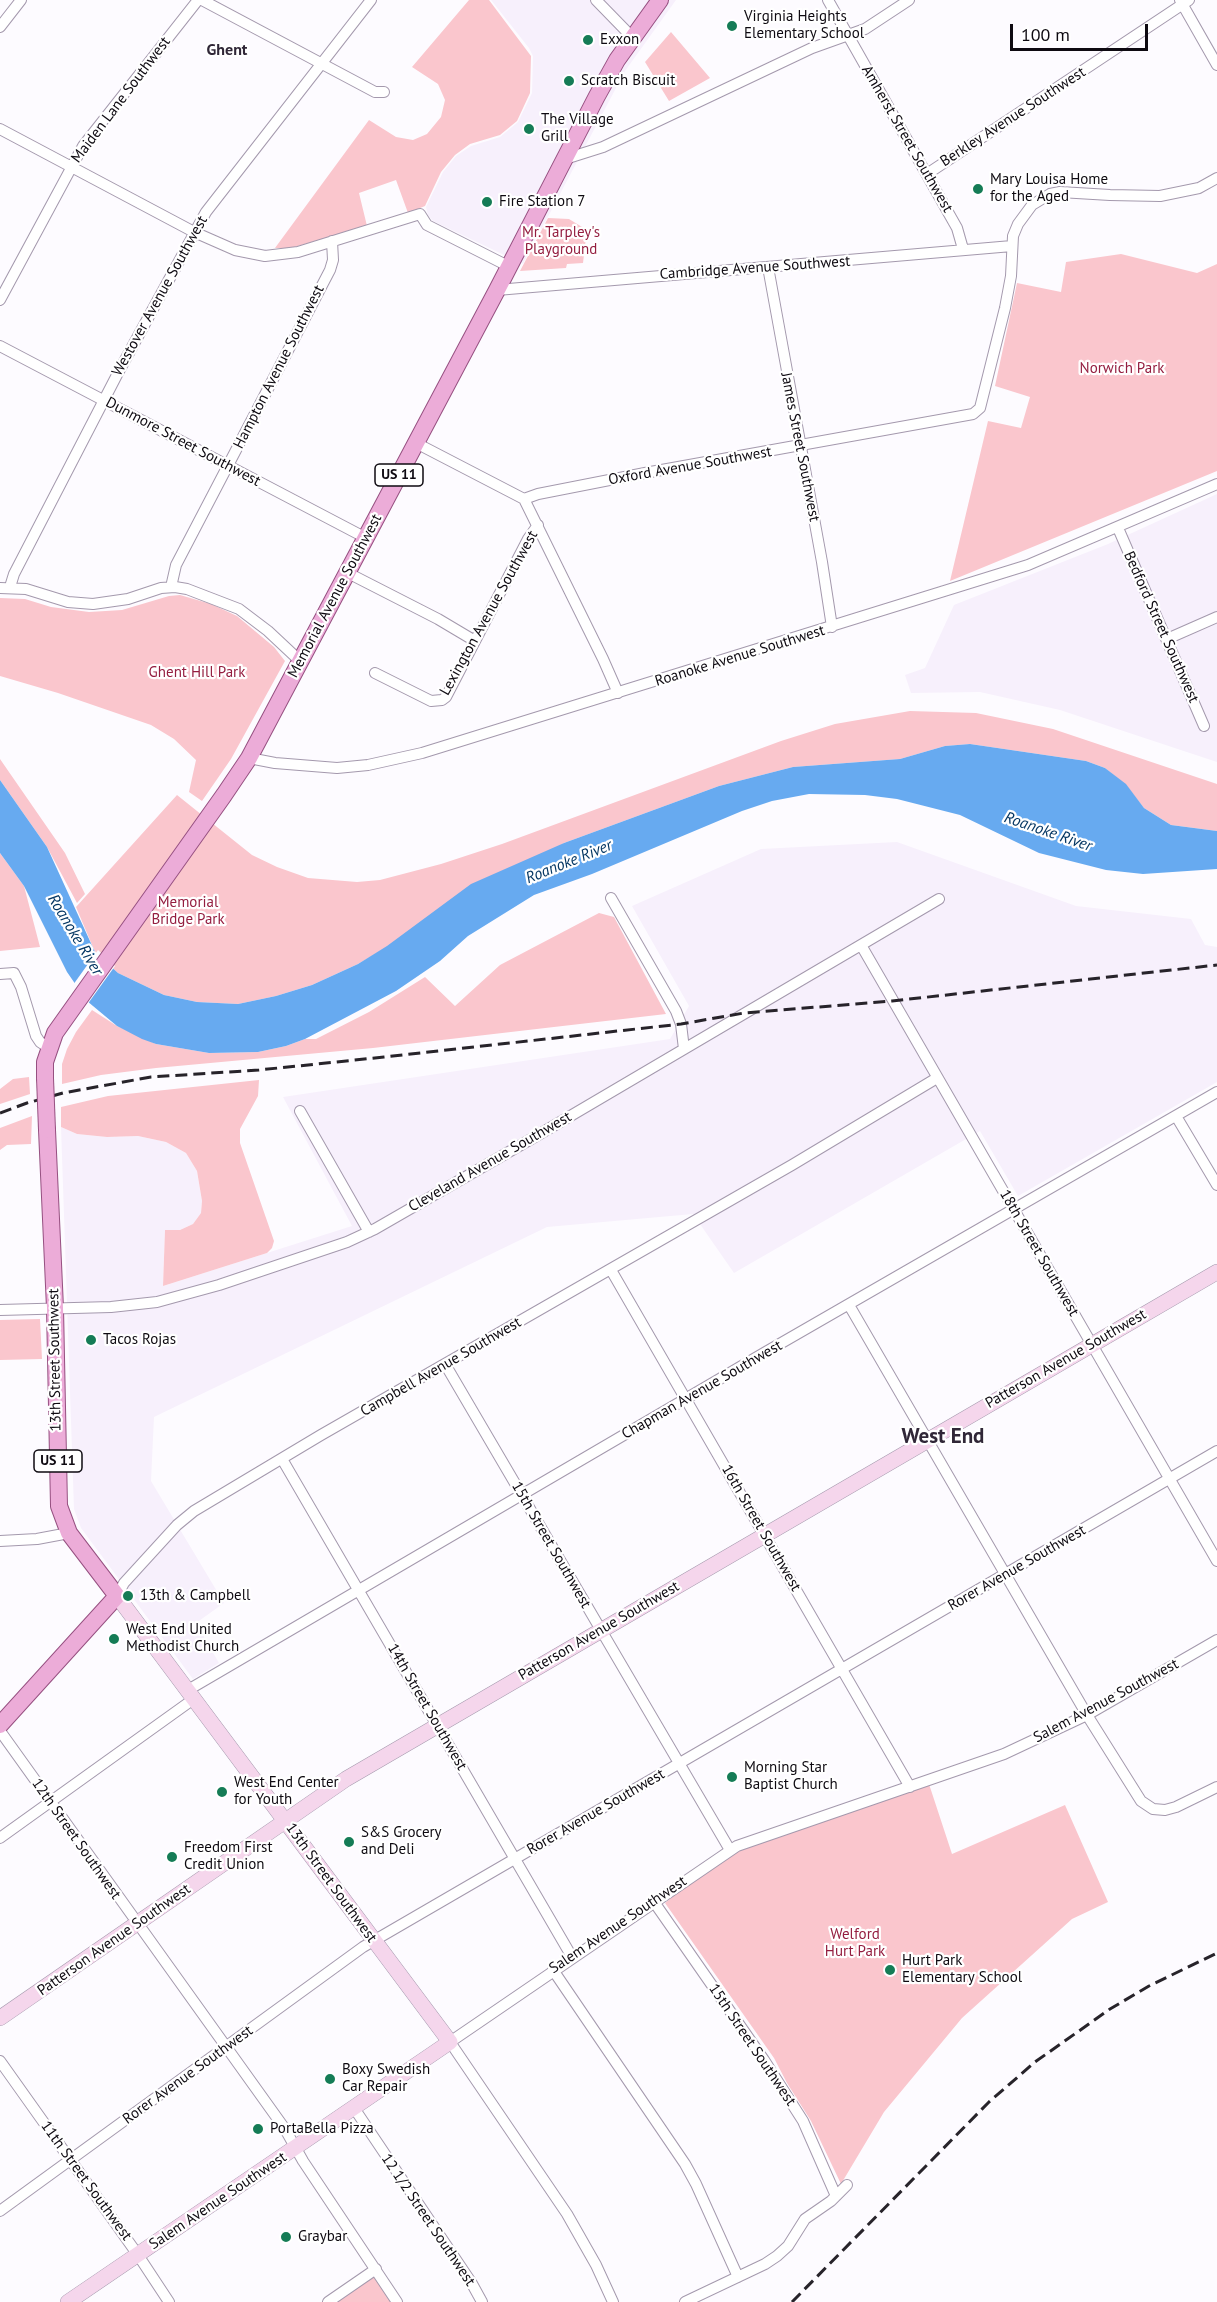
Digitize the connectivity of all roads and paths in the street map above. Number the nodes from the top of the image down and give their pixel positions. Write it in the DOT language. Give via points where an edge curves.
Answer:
graph roads {
  1 [pos="21,0"];
  2 [pos="200,0"];
  3 [pos="371,0"];
  4 [pos="596,0"];
  5 [pos="660,0"];
  6 [pos="828,0"];
  7 [pos="909,0"];
  8 [pos="1184,1"];
  9 [pos="0,27"];
  10 [pos="848,35"];
  11 [pos="633,38"];
  12 [pos="322,64"];
  13 [pos="1217,65"];
  14 [pos="384,92"];
  15 [pos="0,129"];
  16 [pos="565,159"];
  17 [pos="70,166"];
  18 [pos="927,174"];
  19 [pos="1217,178"];
  20 [pos="194,232"];
  21 [pos="332,241"];
  22 [pos="1012,246"];
  23 [pos="963,249"];
  24 [pos="508,266"];
  25 [pos="768,267"];
  26 [pos="497,290"];
  27 [pos="0,300"];
  28 [pos="0,346"];
  29 [pos="104,400"];
  30 [pos="416,443"];
  31 [pos="800,446"];
  32 [pos="228,466"];
  33 [pos="1217,483"];
  34 [pos="524,499"];
  35 [pos="538,525"];
  36 [pos="1118,528"];
  37 [pos="366,538"];
  38 [pos="348,573"];
  39 [pos="171,587"];
  40 [pos="5,588"];
  41 [pos="1217,617"];
  42 [pos="832,627"];
  43 [pos="1167,639"];
  44 [pos="475,641"];
  45 [pos="300,661"];
  46 [pos="375,673"];
  47 [pos="618,693"];
  48 [pos="1204,726"];
  49 [pos="249,758"];
  50 [pos="611,898"];
  51 [pos="939,899"];
  52 [pos="861,945"];
  53 [pos="0,974"];
  54 [pos="49,1047"];
  55 [pos="684,1049"];
  56 [pos="937,1078"];
  57 [pos="1217,1092"];
  58 [pos="300,1111"];
  59 [pos="1176,1116"];
  60 [pos="1217,1185"];
  61 [pos="1014,1210"];
  62 [pos="369,1232"];
  63 [pos="611,1270"];
  64 [pos="1217,1272"];
  65 [pos="849,1305"];
  66 [pos="55,1308"];
  67 [pos="0,1310"];
  68 [pos="1092,1344"];
  69 [pos="446,1364"];
  70 [pos="686,1400"];
  71 [pos="928,1440"];
  72 [pos="1217,1451"];
  73 [pos="282,1459"];
  74 [pos="1170,1479"];
  75 [pos="523,1495"];
  76 [pos="69,1533"];
  77 [pos="765,1535"];
  78 [pos="0,1541"];
  79 [pos="1217,1561"];
  80 [pos="1006,1575"];
  81 [pos="359,1590"];
  82 [pos="117,1596"];
  83 [pos="601,1630"];
  84 [pos="1217,1640"];
  85 [pos="843,1669"];
  86 [pos="191,1694"];
  87 [pos="1088,1715"];
  88 [pos="0,1725"];
  89 [pos="437,1725"];
  90 [pos="0,1731"];
  91 [pos="679,1764"];
  92 [pos="346,1779"];
  93 [pos="910,1787"];
  94 [pos="1217,1787"];
  95 [pos="267,1795"];
  96 [pos="50,1801"];
  97 [pos="286,1821"];
  98 [pos="0,1838"];
  99 [pos="730,1850"];
  100 [pos="515,1860"];
  101 [pos="654,1902"];
  102 [pos="137,1924"];
  103 [pos="374,1941"];
  104 [pos="572,1957"];
  105 [pos="553,1970"];
  106 [pos="0,2018"];
  107 [pos="450,2042"];
  108 [pos="226,2046"];
  109 [pos="0,2061"];
  110 [pos="354,2108"];
  111 [pos="296,2148"];
  112 [pos="72,2160"];
  113 [pos="847,2185"];
  114 [pos="836,2196"];
  115 [pos="0,2211"];
  116 [pos="138,2255"];
  117 [pos="376,2269"];
  118 [pos="738,2277"];
  119 [pos="68,2302"];
  120 [pos="170,2302"];
  121 [pos="328,2302"];
  122 [pos="397,2302"];
  123 [pos="482,2302"];
  124 [pos="613,2302"];
  125 [pos="685,2302"];
  1 -- 9 [label="street"];
  2 -- 12 [label="street"];
  2 -- 17 [label="street, Maiden Lane Southwest"];
  3 -- 12 [label="street, Westover Avenue Southwest"];
  4 -- 11 [label="street"];
  5 -- 11 [label="main road, Memorial Avenue Southwest / US 11"];
  6 -- 10 [label="street, Amherst Street Southwest"];
  7 -- 10 [label="street" via="865,29"];
  8 -- 13 [label="street"];
  8 -- 18 [label="street, Berkley Avenue Southwest"];
  10 -- 16 [label="street" via="812,48 603,147"];
  10 -- 18 [label="street, Amherst Street Southwest"];
  11 -- 16 [label="main road, Memorial Avenue Southwest / US 11" via="612,69"];
  12 -- 14 [label="street" via="375,92"];
  12 -- 20 [label="street, Westover Avenue Southwest"];
  15 -- 17 [label="street"];
  16 -- 24 [label="main road, Memorial Avenue Southwest / US 11"];
  17 -- 20 [label="street"];
  17 -- 27 [label="street, Maiden Lane Southwest"];
  18 -- 23 [label="street, Amherst Street Southwest" via="957,228"];
  19 -- 22 [label="street" via="1199,188 1160,196 1065,191 1050,194 1024,215"];
  20 -- 21 [label="street" via="235,250 265,256 298,252"];
  20 -- 29 [label="street, Westover Avenue Southwest"];
  21 -- 24 [label="street" via="420,214 427,225"];
  21 -- 32 [label="street, Hampton Avenue Southwest" via="330,270"];
  22 -- 23 [label="street, Cambridge Avenue Southwest"];
  22 -- 31 [label="street, Oxford Avenue Southwest" via="1005,308 976,412"];
  23 -- 25 [label="street, Cambridge Avenue Southwest"];
  24 -- 26 [label="main road, Memorial Avenue Southwest / US 11"];
  25 -- 26 [label="street, Cambridge Avenue Southwest"];
  25 -- 31 [label="street, James Street Southwest"];
  26 -- 30 [label="main road, Memorial Avenue Southwest / US 11"];
  28 -- 29 [label="street, Dunmore Street Southwest"];
  29 -- 32 [label="street, Dunmore Street Southwest"];
  29 -- 40 [label="street, Westover Avenue Southwest"];
  30 -- 34 [label="street"];
  30 -- 37 [label="main road, Memorial Avenue Southwest / US 11"];
  31 -- 34 [label="street, Oxford Avenue Southwest"];
  31 -- 42 [label="street, James Street Southwest"];
  32 -- 37 [label="street, Dunmore Street Southwest"];
  32 -- 39 [label="street, Hampton Avenue Southwest" via="176,565"];
  33 -- 36 [label="street, Roanoke Avenue Southwest"];
  34 -- 35 [label="street"];
  35 -- 44 [label="street, Lexington Avenue Southwest"];
  35 -- 47 [label="street"];
  36 -- 42 [label="street, Roanoke Avenue Southwest" via="1028,565"];
  36 -- 43 [label="street, Bedford Street Southwest"];
  37 -- 38 [label="main road, Memorial Avenue Southwest / US 11"];
  38 -- 44 [label="street"];
  38 -- 45 [label="main road, Memorial Avenue Southwest / US 11"];
  39 -- 40 [label="street" via="112,603 93,604"];
  39 -- 45 [label="street" via="200,593 239,609"];
  41 -- 43 [label="street"];
  42 -- 47 [label="street, Roanoke Avenue Southwest"];
  43 -- 48 [label="street, Bedford Street Southwest"];
  44 -- 46 [label="street, Lexington Avenue Southwest" via="442,700 431,702"];
  45 -- 49 [label="main road, Memorial Avenue Southwest / US 11"];
  47 -- 49 [label="street, Roanoke Avenue Southwest" via="422,753 368,765 320,768"];
  49 -- 54 [label="main road, Memorial Avenue Southwest / US 11" via="63,1021"];
  50 -- 55 [label="street" via="676,1011"];
  51 -- 52 [label="street, Cleveland Avenue Southwest"];
  52 -- 55 [label="street, Cleveland Avenue Southwest"];
  52 -- 56 [label="street, 18th Street Southwest"];
  53 -- 54 [label="street" via="14,974 36,1036"];
  54 -- 66 [label="main road, 13th Street Southwest / US 11, bridge" via="45,1078"];
  55 -- 62 [label="street, Cleveland Avenue Southwest"];
  56 -- 61 [label="street, 18th Street Southwest"];
  56 -- 63 [label="street, Campbell Avenue Southwest"];
  57 -- 59 [label="street, Chapman Avenue Southwest"];
  58 -- 62 [label="street"];
  59 -- 60 [label="street"];
  59 -- 61 [label="street, Chapman Avenue Southwest"];
  61 -- 65 [label="street, Chapman Avenue Southwest"];
  61 -- 68 [label="street, 18th Street Southwest"];
  62 -- 66 [label="street, Cleveland Avenue Southwest" via="157,1302"];
  63 -- 69 [label="street, Campbell Avenue Southwest"];
  63 -- 70 [label="street, 16th Street Southwest"];
  64 -- 68 [label="main road, Patterson Avenue Southwest"];
  65 -- 70 [label="street, Chapman Avenue Southwest"];
  65 -- 71 [label="street"];
  66 -- 67 [label="street, Cleveland Avenue Southwest"];
  66 -- 76 [label="main road, 13th Street Southwest / US 11" via="60,1506"];
  68 -- 71 [label="main road, Patterson Avenue Southwest"];
  68 -- 74 [label="street, 18th Street Southwest"];
  69 -- 73 [label="street, Campbell Avenue Southwest"];
  69 -- 75 [label="street, 15th Street Southwest"];
  70 -- 75 [label="street, Chapman Avenue Southwest"];
  70 -- 77 [label="street, 16th Street Southwest"];
  71 -- 77 [label="main road, Patterson Avenue Southwest"];
  71 -- 80 [label="street"];
  72 -- 74 [label="street, Rorer Avenue Southwest"];
  73 -- 81 [label="street, 14th Street Southwest"];
  73 -- 82 [label="street, Campbell Avenue Southwest" via="183,1519 124,1583"];
  74 -- 79 [label="street, 18th Street Southwest"];
  74 -- 80 [label="street, Rorer Avenue Southwest"];
  75 -- 81 [label="street, Chapman Avenue Southwest"];
  75 -- 83 [label="street, 15th Street Southwest"];
  76 -- 78 [label="street"];
  76 -- 82 [label="main road, 13th Street Southwest / US 11"];
  77 -- 83 [label="main road, Patterson Avenue Southwest"];
  77 -- 85 [label="street, 16th Street Southwest"];
  80 -- 85 [label="street, Rorer Avenue Southwest"];
  80 -- 87 [label="street"];
  81 -- 86 [label="street, Chapman Avenue Southwest"];
  81 -- 89 [label="street, 14th Street Southwest"];
  82 -- 86 [label="main road, 13th Street Southwest"];
  82 -- 88 [label="main road, Campbell Avenue Southwest"];
  83 -- 89 [label="main road, Patterson Avenue Southwest"];
  83 -- 91 [label="street, 15th Street Southwest"];
  84 -- 87 [label="street, Salem Avenue Southwest"];
  85 -- 91 [label="street, Rorer Avenue Southwest"];
  85 -- 93 [label="street, 16th Street Southwest"];
  86 -- 95 [label="main road, 13th Street Southwest"];
  86 -- 96 [label="street, Chapman Avenue Southwest"];
  87 -- 93 [label="street, Salem Avenue Southwest" via="1004,1754"];
  87 -- 94 [label="street" via="1141,1801 1153,1809 1176,1807"];
  89 -- 92 [label="main road, Patterson Avenue Southwest"];
  89 -- 100 [label="street, 14th Street Southwest"];
  90 -- 96 [label="street, 12th Street Southwest"];
  91 -- 99 [label="street, 15th Street Southwest"];
  91 -- 100 [label="street, Rorer Avenue Southwest"];
  92 -- 95 [label="main road" via="328,1782 285,1807"];
  92 -- 97 [label="main road, Patterson Avenue Southwest"];
  93 -- 99 [label="street, Salem Avenue Southwest"];
  95 -- 97 [label="main road, 13th Street Southwest"];
  96 -- 98 [label="street, Chapman Avenue Southwest"];
  96 -- 102 [label="street, 12th Street Southwest"];
  97 -- 102 [label="main road, Patterson Avenue Southwest"];
  97 -- 103 [label="main road, 13th Street Southwest"];
  99 -- 101 [label="street, Salem Avenue Southwest"];
  100 -- 103 [label="street, Rorer Avenue Southwest"];
  100 -- 104 [label="street, 14th Street Southwest"];
  101 -- 104 [label="street, Salem Avenue Southwest"];
  101 -- 114 [label="street, 15th Street Southwest" via="803,2121"];
  102 -- 106 [label="main road, Patterson Avenue Southwest"];
  102 -- 108 [label="street, 12th Street Southwest"];
  103 -- 107 [label="main road, 13th Street Southwest"];
  103 -- 108 [label="street, Rorer Avenue Southwest"];
  104 -- 105 [label="street, Salem Avenue Southwest"];
  105 -- 107 [label="street, Salem Avenue Southwest"];
  105 -- 118 [label="street" via="685,2164"];
  107 -- 110 [label="main road, Salem Avenue Southwest"];
  107 -- 124 [label="street, 13th Street Southwest" via="567,2214"];
  108 -- 111 [label="street, 12th Street Southwest"];
  108 -- 112 [label="street, Rorer Avenue Southwest"];
  109 -- 112 [label="street, 11th Street Southwest"];
  110 -- 111 [label="main road, Salem Avenue Southwest"];
  110 -- 123 [label="street, 12 1/2 Street Southwest"];
  111 -- 116 [label="main road, Salem Avenue Southwest"];
  111 -- 117 [label="street, 12th Street Southwest"];
  112 -- 115 [label="street, Rorer Avenue Southwest"];
  112 -- 116 [label="street, 11th Street Southwest"];
  113 -- 114 [label="street"];
  114 -- 118 [label="street" via="805,2219 777,2256"];
  116 -- 119 [label="main road, Salem Avenue Southwest"];
  116 -- 120 [label="street, 11th Street Southwest"];
  117 -- 121 [label="street"];
  117 -- 122 [label="street, 12th Street Southwest"];
  118 -- 125 [label="street"];
}
